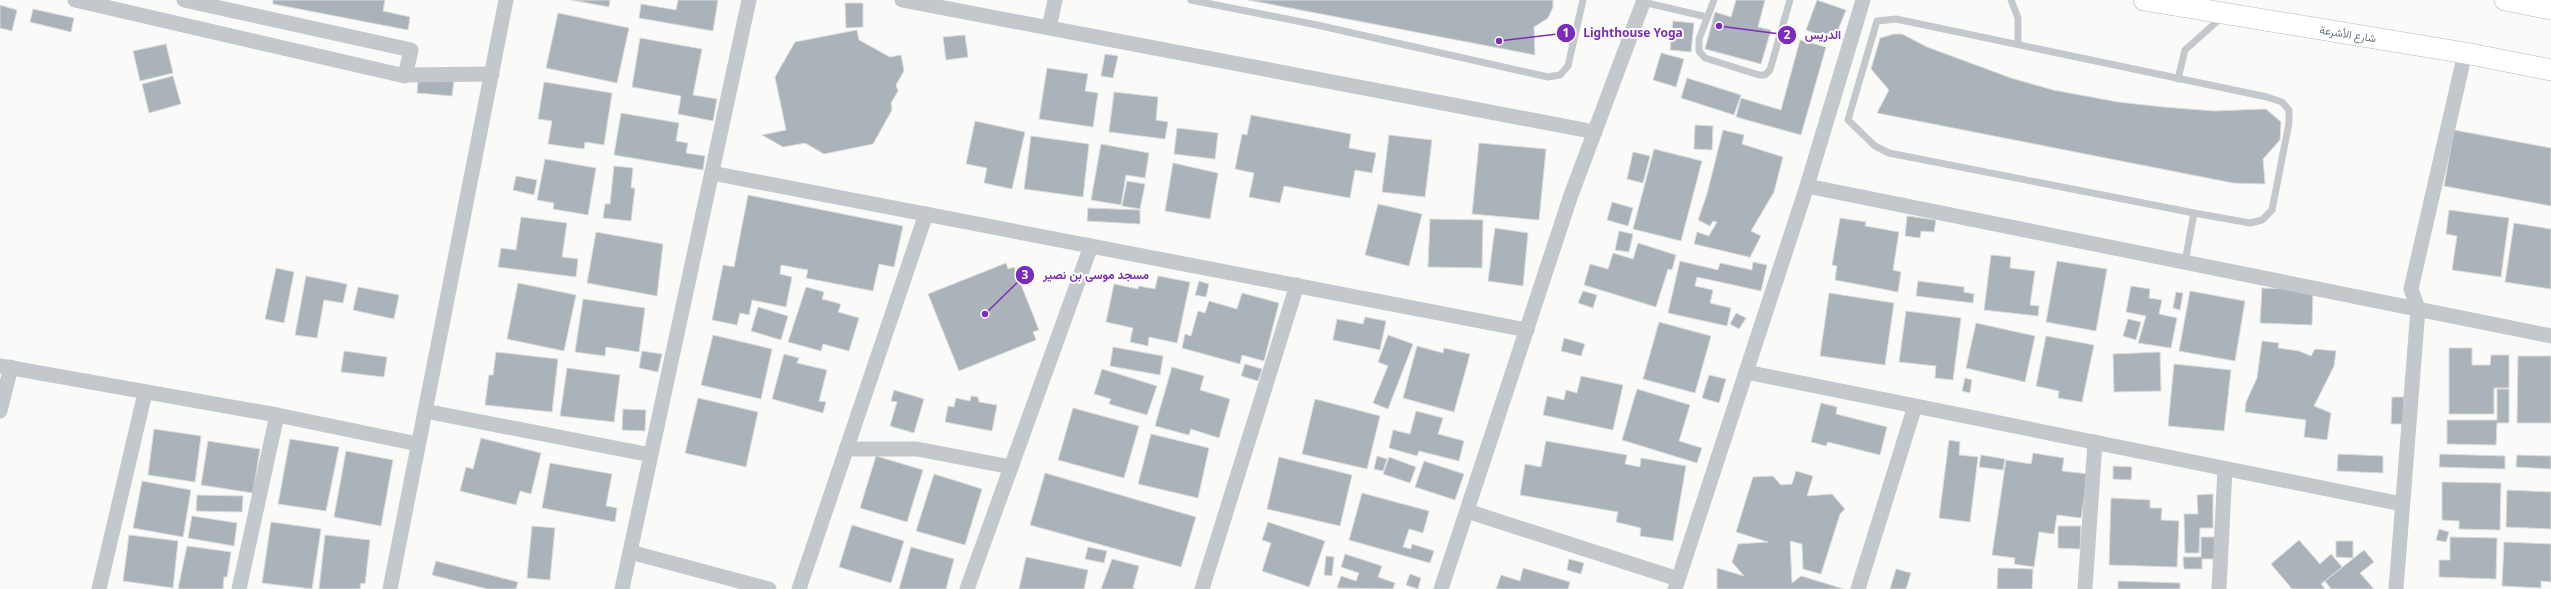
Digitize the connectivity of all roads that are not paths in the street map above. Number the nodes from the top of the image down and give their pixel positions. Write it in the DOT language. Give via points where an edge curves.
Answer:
graph roads {
  1 [pos="184,0"];
  2 [pos="506,0"];
  3 [pos="749,0"];
  4 [pos="902,0"];
  5 [pos="1055,0"];
  6 [pos="1191,0"];
  7 [pos="1583,0"];
  8 [pos="1714,0"];
  9 [pos="1790,0"];
  10 [pos="1863,0"];
  11 [pos="2011,0"];
  12 [pos="2144,0"];
  13 [pos="2505,0"];
  14 [pos="82,1"];
  15 [pos="1643,1"];
  16 [pos="2545,7"];
  17 [pos="2226,14"];
  18 [pos="1707,17"];
  19 [pos="1049,28"];
  20 [pos="2018,43"];
  21 [pos="2465,53"];
  22 [pos="2551,70"];
  23 [pos="492,74"];
  24 [pos="405,75"];
  25 [pos="2178,79"];
  26 [pos="1595,132"];
  27 [pos="712,173"];
  28 [pos="1806,186"];
  29 [pos="2194,213"];
  30 [pos="926,214"];
  31 [pos="1091,246"];
  32 [pos="2185,262"];
  33 [pos="1297,285"];
  34 [pos="2418,309"];
  35 [pos="1527,330"];
  36 [pos="2551,336"];
  37 [pos="6,366"];
  38 [pos="1746,372"];
  39 [pos="145,393"];
  40 [pos="1915,406"];
  41 [pos="0,411"];
  42 [pos="425,411"];
  43 [pos="277,415"];
  44 [pos="2095,442"];
  45 [pos="418,444"];
  46 [pos="846,449"];
  47 [pos="651,455"];
  48 [pos="1011,467"];
  49 [pos="2225,469"];
  50 [pos="2402,504"];
  51 [pos="1467,511"];
  52 [pos="630,552"];
  53 [pos="1677,584"];
  54 [pos="99,589"];
  55 [pos="240,589"];
  56 [pos="390,589"];
  57 [pos="622,589"];
  58 [pos="769,589"];
  59 [pos="798,589"];
  60 [pos="967,589"];
  61 [pos="1202,589"];
  62 [pos="1441,589"];
  63 [pos="1858,589"];
  64 [pos="2085,589"];
  65 [pos="2220,589"];
  66 [pos="2396,589"];
  1 -- 24 [label="street" via="412,50"];
  2 -- 23 [label="street"];
  3 -- 27 [label="street"];
  4 -- 19 [label="street"];
  5 -- 19 [label="street"];
  6 -- 7 [label="lane" via="1317,25 1548,77 1560,75 1568,66"];
  8 -- 18 [label="lane"];
  9 -- 18 [label="lane" via="1770,70 1765,75 1705,58 1699,51 1699,39"];
  10 -- 28 [label="street"];
  11 -- 20 [label="lane" via="2018,18"];
  12 -- 17 [label="street, شارع الأشرعة"];
  13 -- 16 [label="street"];
  14 -- 24 [label="street"];
  15 -- 18 [label="lane"];
  15 -- 26 [label="street"];
  17 -- 21 [label="street, شارع الأشرعة"];
  17 -- 25 [label="lane" via="2185,50"];
  19 -- 26 [label="street"];
  20 -- 25 [label="lane"];
  20 -- 29 [label="lane" via="1896,19 1877,21 1848,120 1875,146 1889,153"];
  21 -- 22 [label="street, شارع الأشرعة"];
  21 -- 34 [label="street" via="2411,289"];
  23 -- 24 [label="street"];
  23 -- 42 [label="street"];
  25 -- 29 [label="lane" via="2267,97 2282,102 2289,110 2289,123 2272,210 2262,220 2250,223"];
  26 -- 35 [label="street" via="1571,195"];
  27 -- 30 [label="street"];
  27 -- 47 [label="street"];
  28 -- 32 [label="street"];
  28 -- 38 [label="street"];
  29 -- 32 [label="lane"];
  30 -- 31 [label="street"];
  30 -- 46 [label="street"];
  31 -- 33 [label="street"];
  31 -- 48 [label="street"];
  32 -- 34 [label="street"];
  33 -- 35 [label="street"];
  33 -- 61 [label="street"];
  34 -- 36 [label="street"];
  34 -- 50 [label="street"];
  35 -- 51 [label="street"];
  37 -- 39 [label="street"];
  37 -- 41 [label="street"];
  38 -- 40 [label="street"];
  38 -- 53 [label="street"];
  39 -- 43 [label="street"];
  39 -- 54 [label="street"];
  40 -- 44 [label="street"];
  40 -- 63 [label="street"];
  42 -- 45 [label="street"];
  42 -- 47 [label="street"];
  43 -- 45 [label="street"];
  43 -- 55 [label="street"];
  44 -- 49 [label="street"];
  44 -- 64 [label="street"];
  45 -- 56 [label="street"];
  46 -- 48 [label="street" via="917,449"];
  46 -- 59 [label="street"];
  47 -- 52 [label="street"];
  48 -- 60 [label="street"];
  49 -- 50 [label="street"];
  49 -- 65 [label="street"];
  50 -- 66 [label="street"];
  51 -- 53 [label="street"];
  51 -- 62 [label="street"];
  52 -- 57 [label="street"];
  52 -- 58 [label="street"];
}
